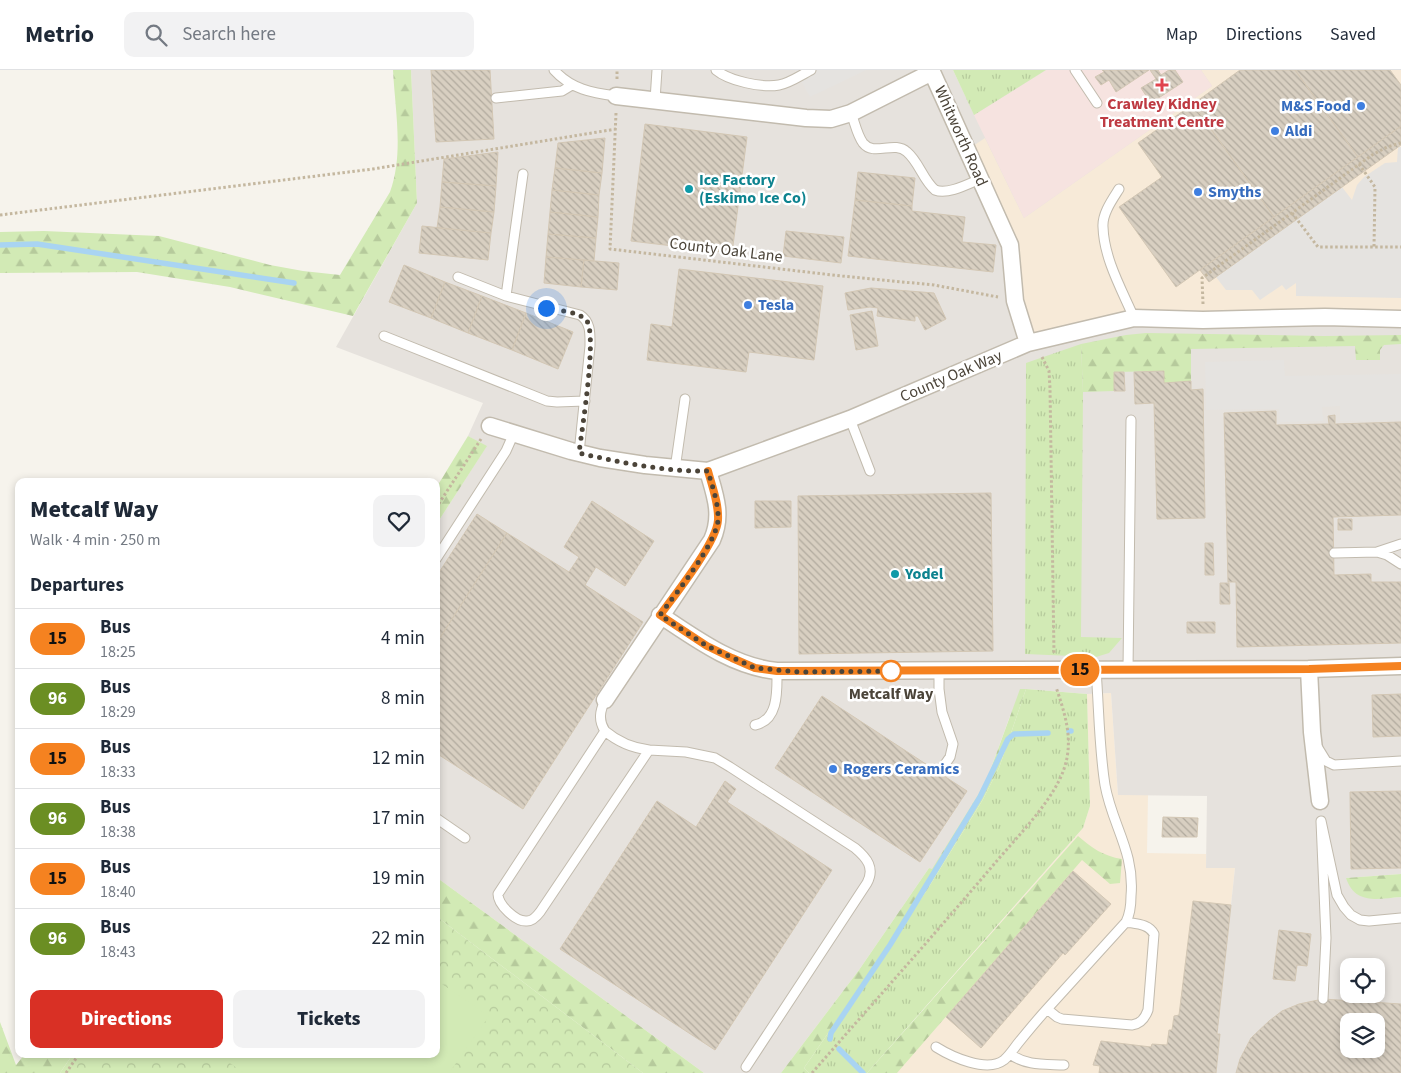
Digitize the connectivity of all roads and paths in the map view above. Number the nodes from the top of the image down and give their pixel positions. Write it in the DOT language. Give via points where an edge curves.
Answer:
graph roads {
  1 [pos="554,70"];
  2 [pos="617,70"];
  3 [pos="657,70"];
  4 [pos="716,70"];
  5 [pos="811,70"];
  6 [pos="1075,70"];
  7 [pos="932,71"];
  8 [pos="572,85"];
  9 [pos="616,96"];
  10 [pos="496,98"];
  11 [pos="654,100"];
  12 [pos="1097,103"];
  13 [pos="851,114"];
  14 [pos="616,129"];
  15 [pos="1401,143"];
  16 [pos="1359,164"];
  17 [pos="523,174"];
  18 [pos="980,179"];
  19 [pos="1118,189"];
  20 [pos="1292,212"];
  21 [pos="0,215"];
  22 [pos="1401,247"];
  23 [pos="1374,248"];
  24 [pos="458,277"];
  25 [pos="506,296"];
  26 [pos="1015,301"];
  27 [pos="1134,318"];
  28 [pos="1401,319"];
  29 [pos="1203,320"];
  30 [pos="384,336"];
  31 [pos="1028,343"];
  32 [pos="685,399"];
  33 [pos="585,401"];
  34 [pos="850,419"];
  35 [pos="1131,420"];
  36 [pos="490,426"];
  37 [pos="514,433"];
  38 [pos="579,453"];
  39 [pos="675,469"];
  40 [pos="708,471"];
  41 [pos="870,471"];
  42 [pos="440,502"];
  43 [pos="1401,544"];
  44 [pos="1377,552"];
  45 [pos="440,553"];
  46 [pos="1334,553"];
  47 [pos="1401,564"];
  48 [pos="660,615"];
  49 [pos="1401,666"];
  50 [pos="1054,669"];
  51 [pos="1309,669"];
  52 [pos="939,670"];
  53 [pos="1096,670"];
  54 [pos="1128,670"];
  55 [pos="777,671"];
  56 [pos="604,700"];
  57 [pos="755,726"];
  58 [pos="605,731"];
  59 [pos="1312,732"];
  60 [pos="648,750"];
  61 [pos="1401,761"];
  62 [pos="941,770"];
  63 [pos="1320,811"];
  64 [pos="440,821"];
  65 [pos="466,838"];
  66 [pos="1401,918"];
  67 [pos="1126,922"];
  68 [pos="1323,999"];
  69 [pos="1047,1009"];
  70 [pos="936,1047"];
  71 [pos="1010,1054"];
  72 [pos="76,1058"];
  73 [pos="1064,1065"];
  74 [pos="746,1067"];
  75 [pos="66,1073"];
  76 [pos="812,1073"];
  1 -- 8 [label="lane"];
  2 -- 9 [label="path, County Oak Lane"];
  3 -- 11 [label="lane"];
  4 -- 5 [label="lane" via="728,78 772,85 782,84"];
  6 -- 12 [label="lane"];
  7 -- 13 [label="street, Whitworth Road"];
  7 -- 18 [label="street, Whitworth Road"];
  8 -- 9 [label="lane" via="585,91"];
  8 -- 10 [label="lane" via="562,92"];
  9 -- 11 [label="street, Whitworth Road"];
  9 -- 14 [label="path, County Oak Lane"];
  11 -- 13 [label="street, Whitworth Road" via="806,118 831,119"];
  13 -- 18 [label="lane" via="867,147 904,150 935,190 947,191"];
  14 -- 21 [label="path" via="373,169"];
  14 -- 26 [label="path, County Oak Lane" via="610,249 934,285"];
  15 -- 16 [label="path" via="1380,150"];
  16 -- 20 [label="path"];
  16 -- 23 [label="path" via="1375,187"];
  17 -- 25 [label="lane"];
  18 -- 26 [label="street, Whitworth Road" via="1010,245"];
  19 -- 27 [label="lane" via="1109,204 1103,226 1109,260"];
  20 -- 23 [label="path" via="1318,247"];
  20 -- 29 [label="path" via="1202,278"];
  22 -- 23 [label="path"];
  24 -- 25 [label="lane"];
  25 -- 33 [label="lane" via="586,319 590,339"];
  26 -- 31 [label="street, Whitworth Road"];
  27 -- 29 [label="street, County Oak Way"];
  27 -- 31 [label="street, County Oak Way"];
  28 -- 29 [label="street, County Oak Way"];
  30 -- 33 [label="lane" via="546,401"];
  31 -- 34 [label="street, County Oak Way"];
  31 -- 50 [label="path" via="1046,364 1050,388"];
  32 -- 39 [label="lane"];
  33 -- 38 [label="lane"];
  34 -- 40 [label="street, County Oak Way"];
  34 -- 41 [label="lane"];
  35 -- 54 [label="lane"];
  36 -- 37 [label="street, County Oak Way"];
  36 -- 42 [label="path"];
  37 -- 38 [label="street, County Oak Way"];
  37 -- 45 [label="lane" via="506,451"];
  38 -- 39 [label="street, County Oak Way"];
  39 -- 40 [label="street, County Oak Way"];
  40 -- 48 [label="street" via="717,508 715,533"];
  43 -- 44 [label="lane"];
  44 -- 46 [label="lane"];
  44 -- 47 [label="lane"];
  48 -- 55 [label="street" via="707,646 732,658 755,668"];
  48 -- 56 [label="street"];
  49 -- 51 [label="street"];
  50 -- 52 [label="street"];
  50 -- 53 [label="street"];
  50 -- 76 [label="path" via="1069,742 1064,769 1054,787 1035,815 968,895"];
  51 -- 54 [label="street"];
  51 -- 59 [label="street"];
  52 -- 55 [label="street"];
  52 -- 62 [label="lane" via="942,712 953,744 950,757"];
  53 -- 54 [label="street"];
  53 -- 67 [label="lane" via="1105,786 1132,872 1131,905"];
  55 -- 57 [label="lane" via="773,710 764,722"];
  56 -- 58 [label="lane" via="600,713"];
  58 -- 60 [label="lane" via="629,746"];
  58 -- 60 [label="lane" via="500,888 500,904 522,921 532,920 540,912"];
  59 -- 61 [label="lane" via="1320,753 1330,764"];
  59 -- 63 [label="street"];
  60 -- 74 [label="lane" via="696,754 722,762 854,848 870,866 871,875 867,883"];
  63 -- 66 [label="lane" via="1338,895 1344,907 1360,920"];
  63 -- 68 [label="lane" via="1326,938"];
  64 -- 65 [label="lane"];
  67 -- 69 [label="lane"];
  67 -- 69 [label="lane" via="1146,926 1154,934 1148,1010 1144,1019 1132,1025 1062,1019"];
  69 -- 71 [label="lane"];
  70 -- 71 [label="lane" via="957,1059 987,1065 999,1063"];
  71 -- 73 [label="lane" via="1028,1062"];
  72 -- 75 [label="path"];
}
